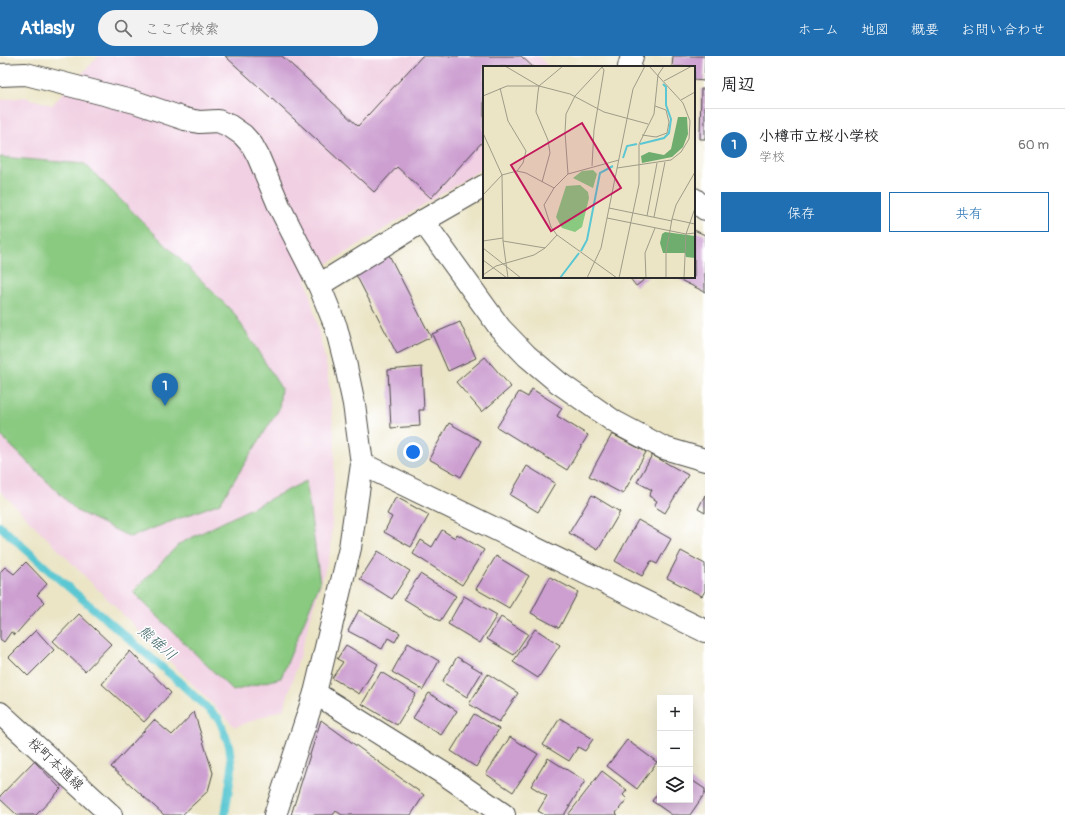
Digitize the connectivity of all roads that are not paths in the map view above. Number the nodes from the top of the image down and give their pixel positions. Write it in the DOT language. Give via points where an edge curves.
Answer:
graph roads {
  1 [pos="632,56"];
  2 [pos="629,66"];
  3 [pos="0,75"];
  4 [pos="483,187"];
  5 [pos="695,200"];
  6 [pos="705,209"];
  7 [pos="423,221"];
  8 [pos="319,285"];
  9 [pos="705,460"];
  10 [pos="362,464"];
  11 [pos="705,630"];
  12 [pos="315,693"];
  13 [pos="0,713"];
  14 [pos="111,815"];
  15 [pos="275,815"];
  16 [pos="504,815"];
  1 -- 2 [label="street"];
  3 -- 8 [label="street" via="26,74 135,102 185,119 199,122 218,121 230,126 252,145"];
  4 -- 7 [label="street"];
  5 -- 6 [label="street"];
  7 -- 8 [label="street"];
  7 -- 9 [label="street" via="500,328 527,356 559,383 615,422 664,448"];
  8 -- 10 [label="street" via="336,327 345,362"];
  10 -- 11 [label="street"];
  10 -- 12 [label="street" via="350,548"];
  12 -- 15 [label="street"];
  12 -- 16 [label="street" via="446,775"];
  13 -- 14 [label="street, 桜町本通線"];
}
